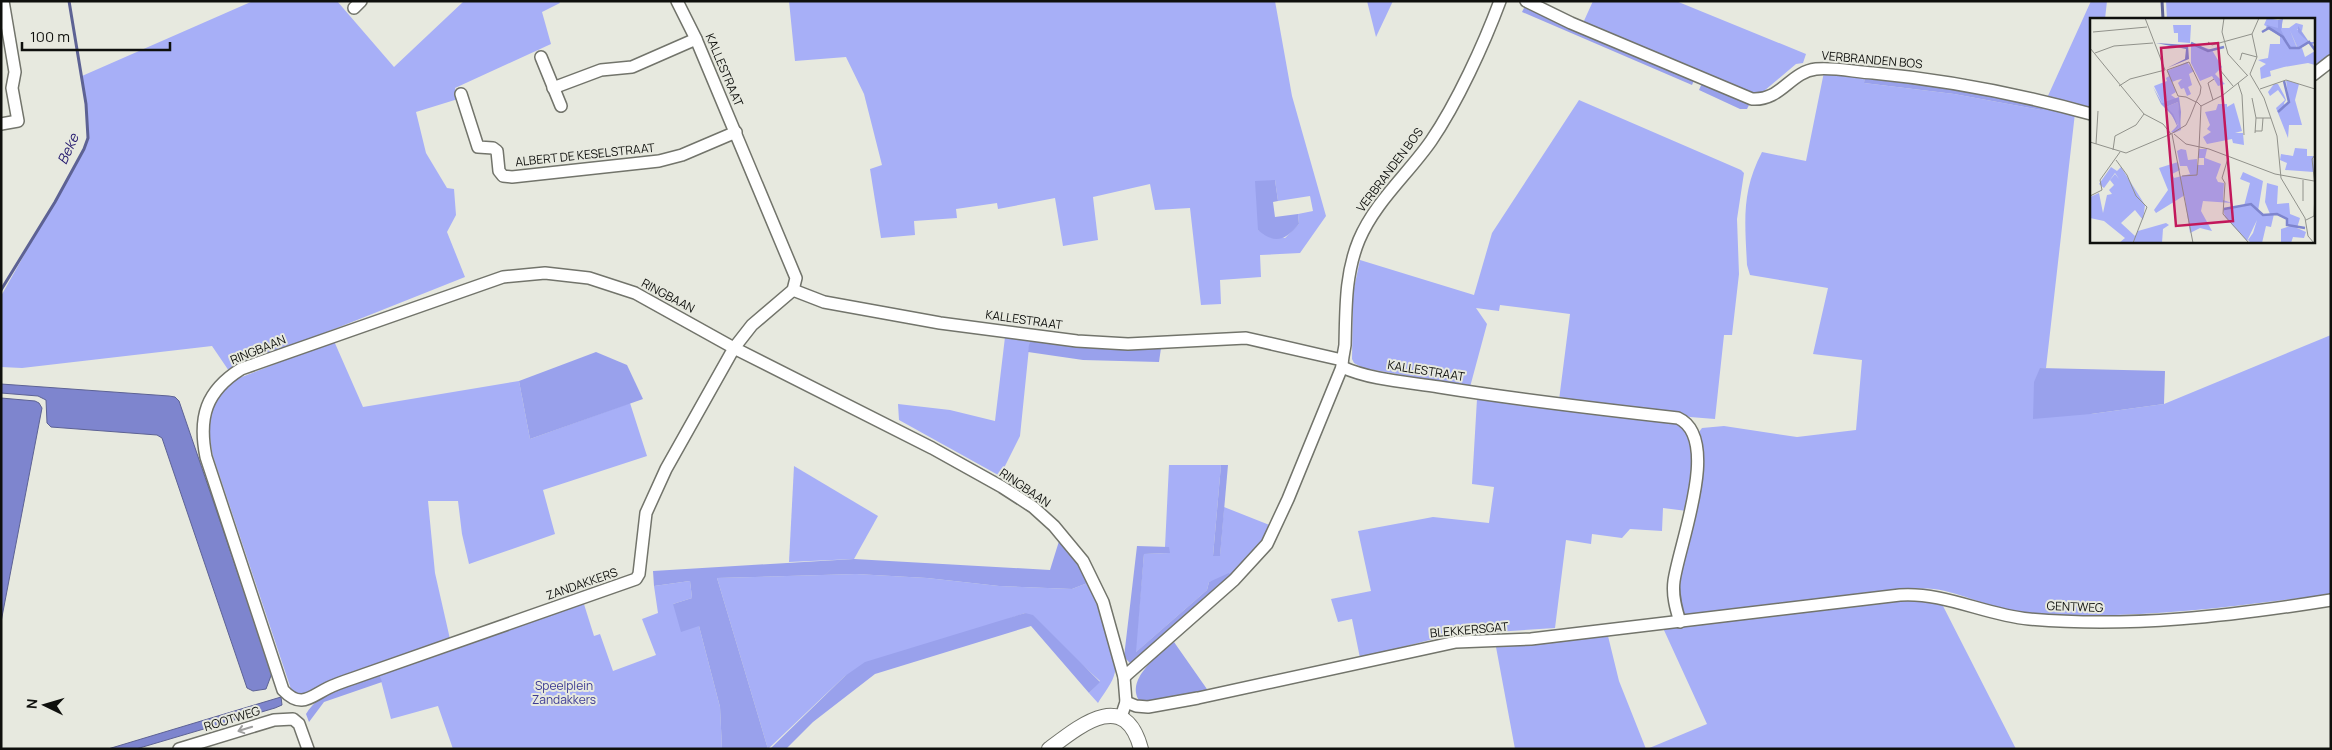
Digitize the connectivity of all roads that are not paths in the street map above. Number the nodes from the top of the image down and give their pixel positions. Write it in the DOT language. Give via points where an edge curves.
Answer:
graph roads {
  1 [pos="3,1"];
  2 [pos="677,1"];
  3 [pos="1500,1"];
  4 [pos="1526,1"];
  5 [pos="696,39"];
  6 [pos="541,57"];
  7 [pos="2331,61"];
  8 [pos="2314,74"];
  9 [pos="553,88"];
  10 [pos="461,94"];
  11 [pos="561,106"];
  12 [pos="2090,114"];
  13 [pos="1,124"];
  14 [pos="736,132"];
  15 [pos="793,290"];
  16 [pos="734,348"];
  17 [pos="1342,364"];
  18 [pos="2331,600"];
  19 [pos="1821,606"];
  20 [pos="1680,622"];
  21 [pos="1124,678"];
  22 [pos="299,700"];
  23 [pos="1126,702"];
  24 [pos="1120,717"];
  25 [pos="179,749"];
  26 [pos="308,749"];
  27 [pos="1049,749"];
  28 [pos="1141,749"];
  1 -- 13 [label="street" via="15,72 12,88 18,121"];
  2 -- 5 [label="street, KALLESTRAAT"];
  3 -- 17 [label="street, VERBRANDEN BOS" via="1448,114 1372,217 1359,240 1348,279"];
  4 -- 12 [label="street, VERBRANDEN BOS" via="1752,99 1771,97 1807,71 1825,69 1928,78 2031,98"];
  5 -- 9 [label="street" via="632,67 608,68"];
  5 -- 14 [label="street, KALLESTRAAT"];
  6 -- 9 [label="street"];
  7 -- 8 [label="street"];
  9 -- 11 [label="street"];
  10 -- 14 [label="street, ALBERT DE KESELSTRAAT" via="478,147 497,151 499,171 503,176 659,161"];
  14 -- 15 [label="street, KALLESTRAAT" via="796,278"];
  15 -- 16 [label="street" via="752,325"];
  15 -- 17 [label="street, KALLESTRAAT" via="824,302 1077,341 1138,344 1246,338"];
  16 -- 21 [label="street, RINGBAAN" via="932,448 1033,507 1068,540 1083,561 1103,602"];
  16 -- 22 [label="street, ZANDAKKERS" via="646,513 636,579 354,678 311,699"];
  16 -- 22 [label="street, RINGBAAN" via="635,293 589,278 546,273 503,277 241,369 223,380 209,403 204,420 206,457 283,690"];
  17 -- 20 [label="street, KALLESTRAAT" via="1366,375 1532,401 1678,418 1688,423 1698,448 1698,468 1674,583 1674,604"];
  17 -- 21 [label="street" via="1288,499 1266,544 1234,580"];
  18 -- 19 [label="street, GENTWEG" via="2220,616 2093,623 2027,619 1930,595 1900,595"];
  19 -- 20 [label="street, BLEKKERSGAT"];
  20 -- 23 [label="street, BLEKKERSGAT" via="1531,639 1456,642 1165,704 1142,707"];
  21 -- 23 [label="street, RINGBAAN"];
  23 -- 24 [label="street, RINGBAAN"];
  24 -- 27 [label="street" via="1100,716"];
  24 -- 28 [label="street" via="1134,728"];
  26 -- 25 [label="street, ROOTWEG, one-way" via="299,724 293,719 274,720"];
}
